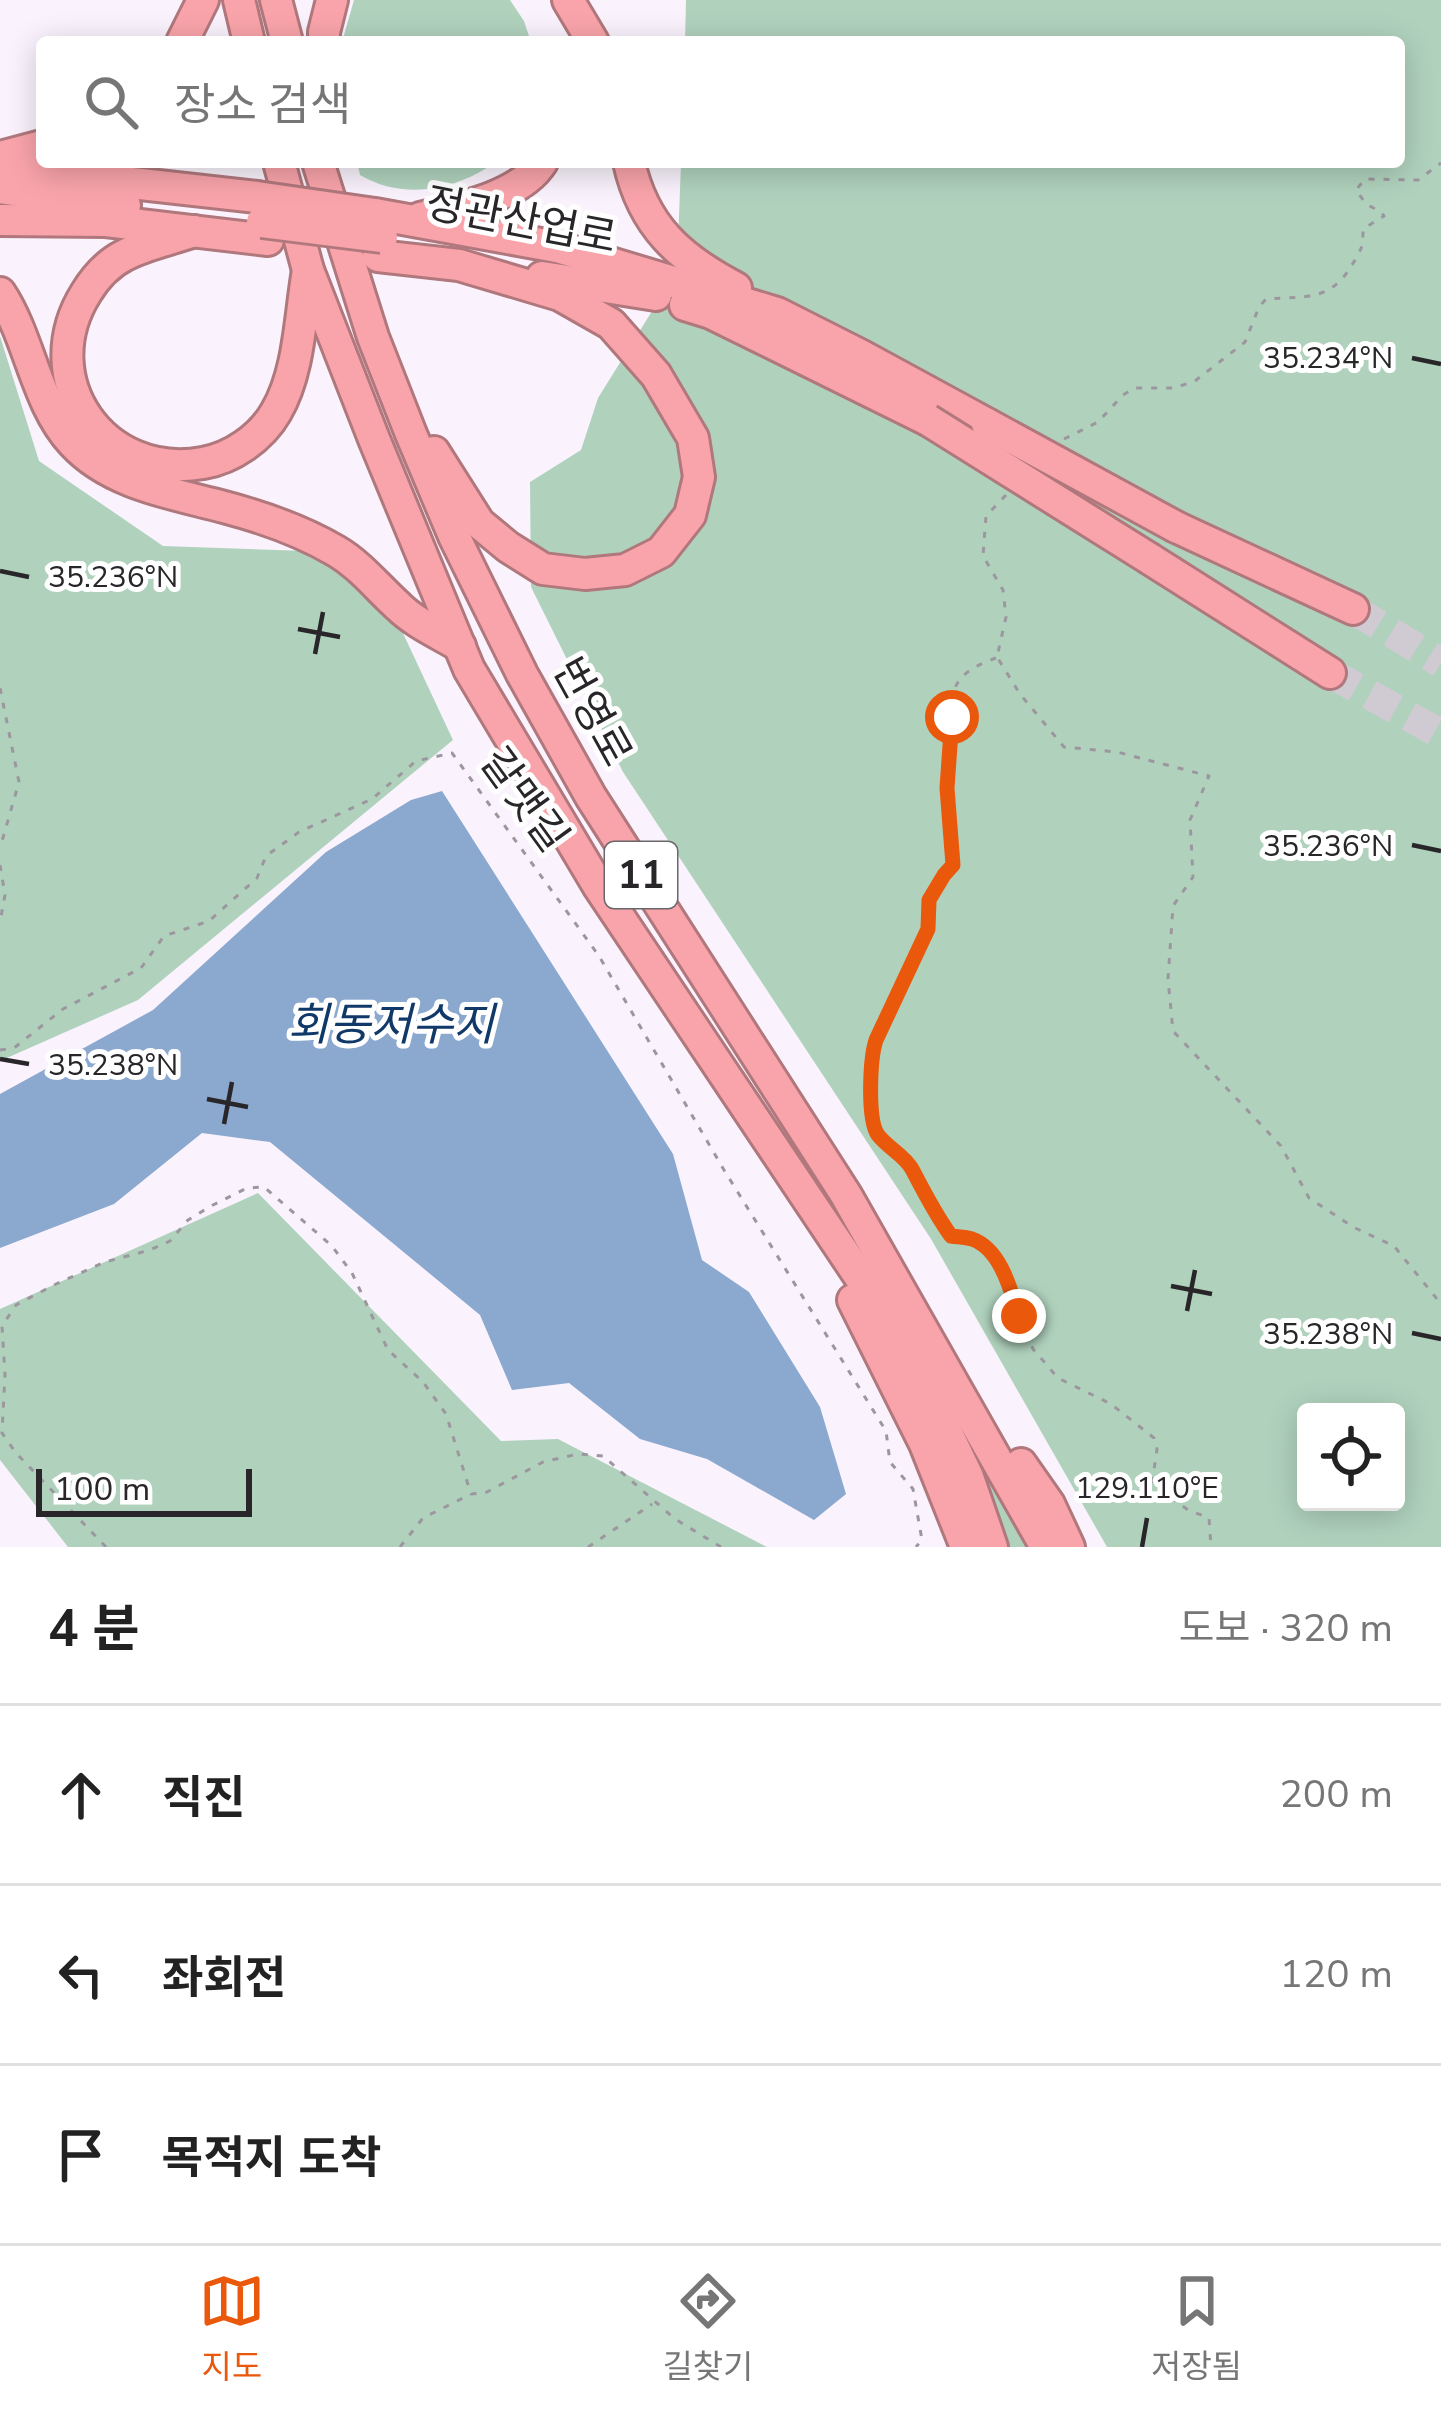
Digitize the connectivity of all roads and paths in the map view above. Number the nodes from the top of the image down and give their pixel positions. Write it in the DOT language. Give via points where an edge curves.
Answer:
graph roads {
  1 [pos="202,0"];
  2 [pos="239,0"];
  3 [pos="276,0"];
  4 [pos="332,0"];
  5 [pos="550,0"];
  6 [pos="568,0"];
  7 [pos="185,36"];
  8 [pos="248,36"];
  9 [pos="285,36"];
  10 [pos="323,36"];
  11 [pos="565,36"];
  12 [pos="589,36"];
  13 [pos="36,148"];
  14 [pos="0,157"];
  15 [pos="1441,163"];
  16 [pos="0,168"];
  17 [pos="282,168"];
  18 [pos="322,168"];
  19 [pos="340,168"];
  20 [pos="538,168"];
  21 [pos="629,168"];
  22 [pos="0,188"];
  23 [pos="0,220"];
  24 [pos="262,220"];
  25 [pos="410,220"];
  26 [pos="194,231"];
  27 [pos="371,240"];
  28 [pos="459,265"];
  29 [pos="308,269"];
  30 [pos="0,293"];
  31 [pos="656,295"];
  32 [pos="777,313"];
  33 [pos="390,380"];
  34 [pos="1058,441"];
  35 [pos="1016,482"];
  36 [pos="1353,609"];
  37 [pos="460,646"];
  38 [pos="998,657"];
  39 [pos="1330,674"];
  40 [pos="0,688"];
  41 [pos="0,848"];
  42 [pos="0,865"];
  43 [pos="0,922"];
  44 [pos="0,1050"];
  45 [pos="797,1187"];
  46 [pos="884,1258"];
  47 [pos="1441,1299"];
  48 [pos="471,1494"];
  49 [pos="654,1502"];
  50 [pos="106,1547"];
  51 [pos="400,1547"];
  52 [pos="588,1547"];
  53 [pos="721,1547"];
  54 [pos="916,1547"];
  55 [pos="966,1547"];
  56 [pos="992,1547"];
  57 [pos="1046,1547"];
  58 [pos="1069,1547"];
  59 [pos="1211,1547"];
  1 -- 7 [label="highway"];
  2 -- 8 [label="highway"];
  3 -- 9 [label="highway"];
  4 -- 10 [label="highway"];
  5 -- 11 [label="highway"];
  6 -- 12 [label="highway"];
  13 -- 14 [label="highway"];
  15 -- 34 [label="path" via="1418,180 1365,179 1356,190 1384,216 1363,229 1365,246 1333,289 1266,299 1245,342 1196,381 1134,388 1098,422"];
  16 -- 24 [label="highway"];
  17 -- 29 [label="highway, 번영로 / 11"];
  18 -- 27 [label="highway, 번영로 / 11"];
  19 -- 27 [label="highway"];
  20 -- 25 [label="highway" via="492,198"];
  21 -- 32 [label="highway" via="635,193 663,236 705,272"];
  22 -- 24 [label="highway"];
  23 -- 26 [label="highway" via="106,220"];
  24 -- 26 [label="highway"];
  24 -- 27 [label="highway, bridge"];
  24 -- 27 [label="highway"];
  25 -- 27 [label="highway, 정관산업로"];
  25 -- 32 [label="highway, 정관산업로" via="557,247"];
  26 -- 29 [label="highway" via="123,256 94,279 70,329 70,385 86,418 112,445 145,462 182,467 218,460 275,415 290,381"];
  27 -- 28 [label="highway"];
  27 -- 31 [label="highway, 정관산업로" via="556,265"];
  27 -- 33 [label="highway, 번영로 / 11" via="373,337"];
  28 -- 31 [label="highway"];
  28 -- 33 [label="highway" via="560,295 611,324 656,375 693,438 699,477 690,515 661,551 625,570 543,569 479,523"];
  29 -- 37 [label="highway, 번영로 / 11"];
  30 -- 37 [label="highway" via="46,398 85,455 119,477 274,523 339,552 401,610"];
  31 -- 39 [label="highway, 정관산업로, bridge" via="928,420"];
  32 -- 36 [label="highway, 정관산업로, bridge" via="1176,526"];
  33 -- 46 [label="highway, 번영로 / 11" via="454,536 556,736"];
  35 -- 38 [label="path" via="986,517 982,556 1003,590 1006,617"];
  37 -- 45 [label="highway, 번영로 / 11" via="599,887"];
  38 -- 47 [label="path" via="1064,747 1209,776 1190,820 1193,877 1173,906 1172,1031 1281,1146 1309,1198 1394,1246"];
  38 -- 59 [label="path" via="955,688 947,788 953,865 929,900 928,929 872,1052 874,1131 909,1163 951,1236 974,1239 1002,1267 1046,1366 1154,1438 1152,1484 1209,1518"];
  40 -- 41 [label="path" via="19,782"];
  42 -- 43 [label="path"];
  44 -- 54 [label="path, 갈맷길" via="141,968 164,936 209,921 257,878 266,856 299,832 372,799 416,761 452,753 599,956 886,1431 890,1462 913,1489 922,1540"];
  45 -- 55 [label="highway, 번영로 / 11" via="925,1444"];
  45 -- 56 [label="highway, 번영로 / 11" via="925,1387"];
  46 -- 57 [label="highway, 번영로 / 11"];
  46 -- 58 [label="highway, 번영로 / 11"];
  48 -- 49 [label="path" via="578,1454 603,1456"];
  48 -- 50 [label="path" via="446,1414 388,1350 352,1273 264,1187 247,1188 188,1220 170,1240 16,1305 2,1326 2,1433"];
  48 -- 51 [label="path" via="423,1518"];
  49 -- 52 [label="path"];
  49 -- 53 [label="path"];
}
